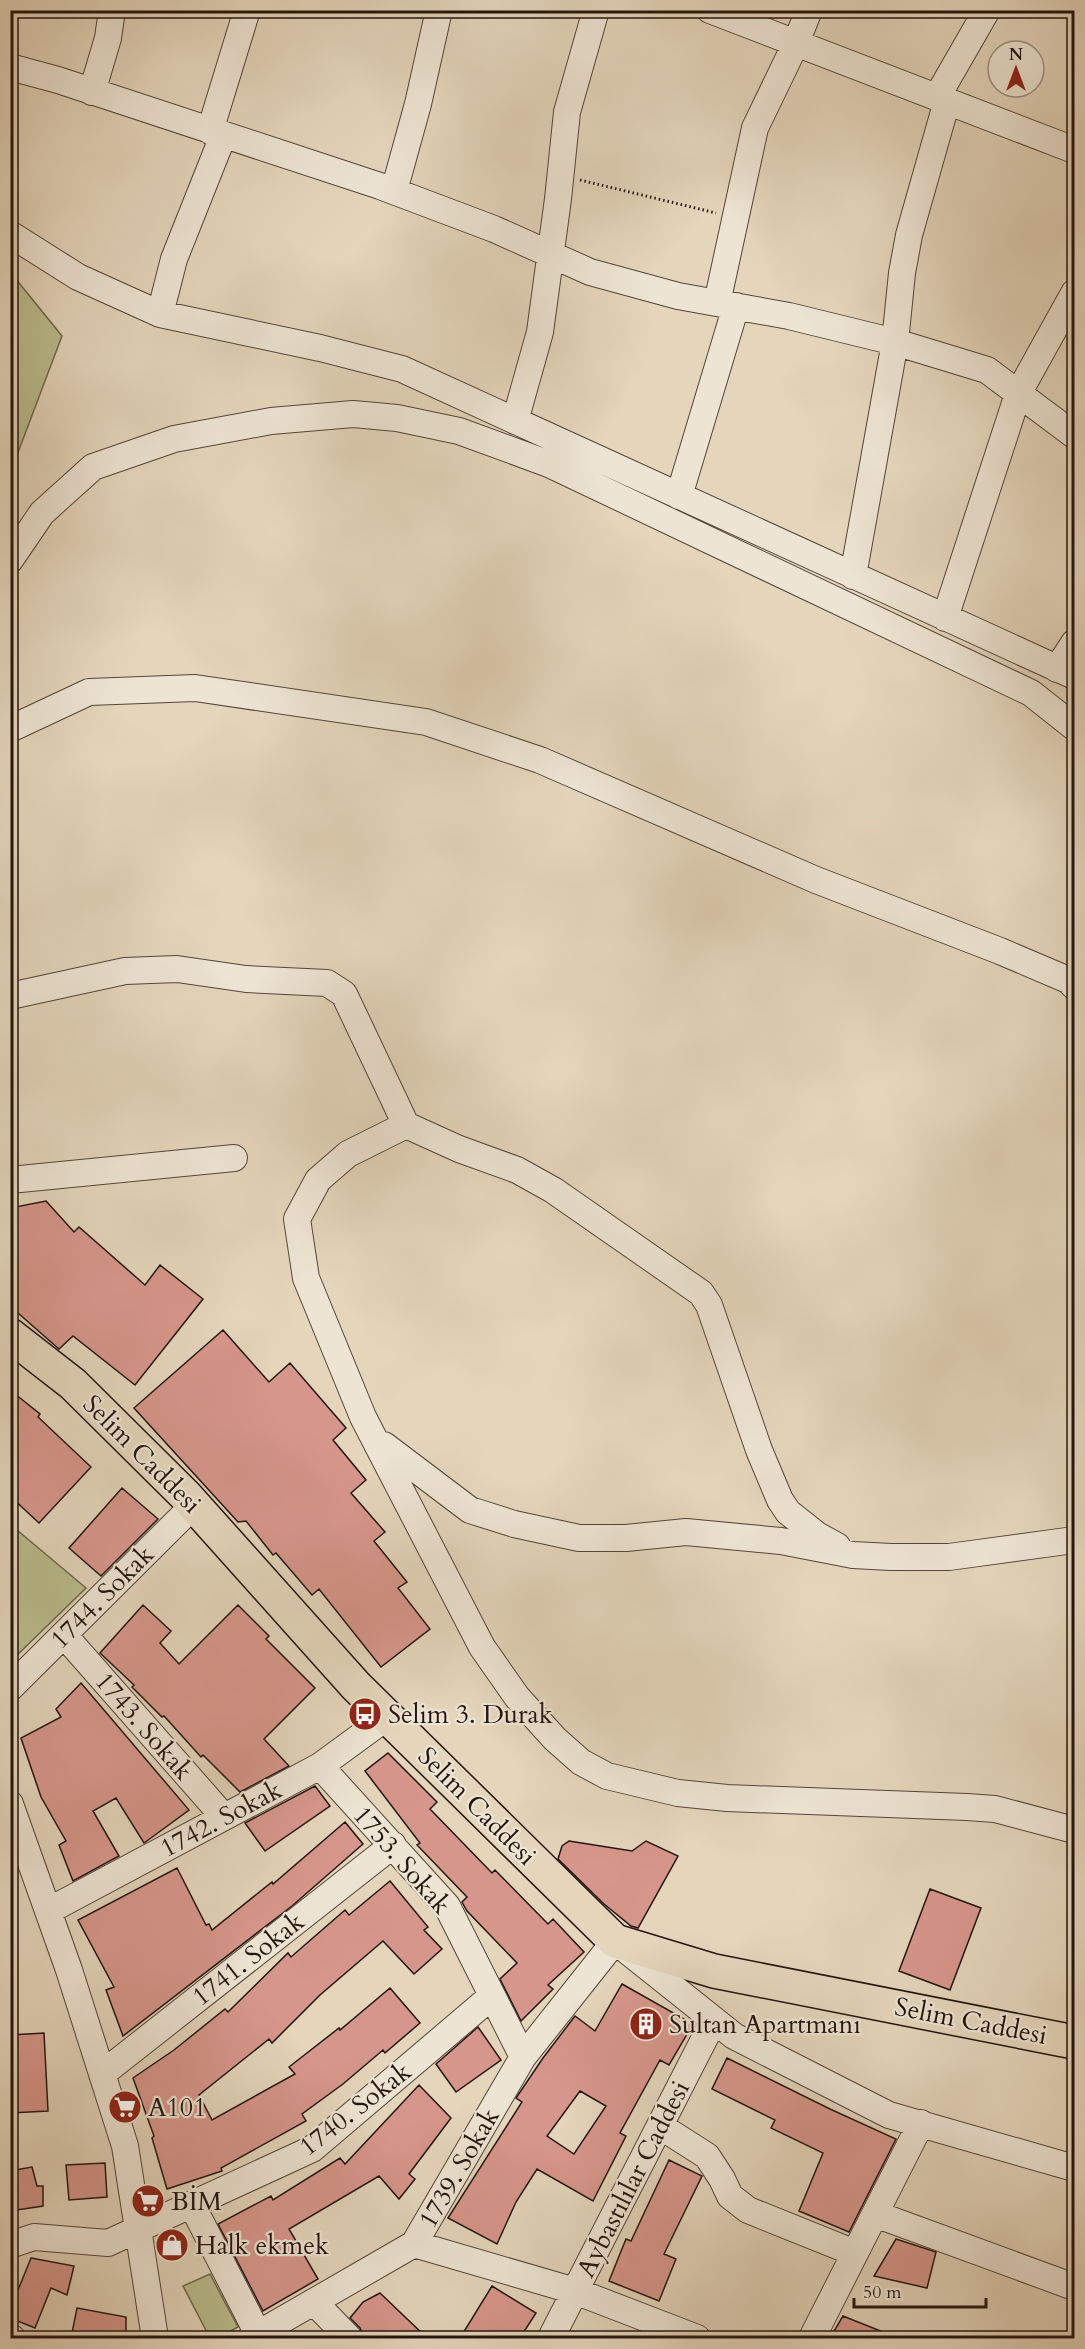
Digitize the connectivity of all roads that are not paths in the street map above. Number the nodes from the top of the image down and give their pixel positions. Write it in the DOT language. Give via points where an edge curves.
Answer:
graph roads {
  1 [pos="112,10"];
  2 [pos="247,10"];
  3 [pos="439,10"];
  4 [pos="596,10"];
  5 [pos="710,10"];
  6 [pos="808,10"];
  7 [pos="987,10"];
  8 [pos="796,43"];
  9 [pos="10,67"];
  10 [pos="92,92"];
  11 [pos="942,99"];
  12 [pos="216,133"];
  13 [pos="1074,150"];
  14 [pos="394,191"];
  15 [pos="10,234"];
  16 [pos="551,255"];
  17 [pos="1074,293"];
  18 [pos="727,305"];
  19 [pos="160,314"];
  20 [pos="895,342"];
  21 [pos="1018,394"];
  22 [pos="515,421"];
  23 [pos="1074,435"];
  24 [pos="679,496"];
  25 [pos="10,560"];
  26 [pos="853,576"];
  27 [pos="945,618"];
  28 [pos="1074,643"];
  29 [pos="1066,672"];
  30 [pos="1074,727"];
  31 [pos="10,729"];
  32 [pos="1074,986"];
  33 [pos="10,996"];
  34 [pos="406,1125"];
  35 [pos="234,1158"];
  36 [pos="10,1180"];
  37 [pos="10,1335"];
  38 [pos="373,1436"];
  39 [pos="194,1505"];
  40 [pos="1074,1540"];
  41 [pos="853,1555"];
  42 [pos="64,1635"];
  43 [pos="10,1688"];
  44 [pos="387,1717"];
  45 [pos="320,1766"];
  46 [pos="10,1804"];
  47 [pos="224,1817"];
  48 [pos="1074,1830"];
  49 [pos="393,1845"];
  50 [pos="48,1911"];
  51 [pos="615,1941"];
  52 [pos="492,1996"];
  53 [pos="714,2020"];
  54 [pos="1074,2042"];
  55 [pos="523,2057"];
  56 [pos="102,2074"];
  57 [pos="921,2124"];
  58 [pos="660,2126"];
  59 [pos="1074,2168"];
  60 [pos="192,2205"];
  61 [pos="875,2214"];
  62 [pos="138,2230"];
  63 [pos="414,2244"];
  64 [pos="10,2245"];
  65 [pos="855,2253"];
  66 [pos="1074,2286"];
  67 [pos="575,2291"];
  68 [pos="314,2302"];
  69 [pos="255,2336"];
  70 [pos="155,2338"];
  71 [pos="349,2338"];
  72 [pos="550,2338"];
  73 [pos="697,2338"];
  74 [pos="812,2338"];
  1 -- 10 [label="street"];
  2 -- 12 [label="street"];
  3 -- 14 [label="street"];
  4 -- 16 [label="street" via="567,111"];
  5 -- 8 [label="street"];
  6 -- 8 [label="street"];
  7 -- 11 [label="street"];
  8 -- 11 [label="street"];
  8 -- 18 [label="street" via="755,128 735,218"];
  9 -- 10 [label="street"];
  10 -- 12 [label="street"];
  11 -- 13 [label="street"];
  11 -- 20 [label="street" via="909,235"];
  12 -- 14 [label="street"];
  12 -- 19 [label="street"];
  14 -- 16 [label="street"];
  15 -- 19 [label="street" via="78,278"];
  16 -- 18 [label="street" via="590,272"];
  16 -- 22 [label="street" via="540,332"];
  17 -- 21 [label="street"];
  18 -- 20 [label="street"];
  18 -- 24 [label="street"];
  19 -- 22 [label="street" via="402,369"];
  20 -- 21 [label="street" via="987,370"];
  20 -- 26 [label="street"];
  21 -- 23 [label="street"];
  21 -- 27 [label="street"];
  22 -- 24 [label="street"];
  24 -- 26 [label="street"];
  25 -- 30 [label="street" via="42,513 93,467 174,439 272,421 353,414 397,418 459,431 560,468 1031,693"];
  26 -- 27 [label="street"];
  27 -- 29 [label="street"];
  28 -- 29 [label="street"];
  31 -- 32 [label="street" via="89,692 195,688 426,722 540,760 816,880 1000,951"];
  33 -- 34 [label="street" via="146,970 177,969 246,979 327,983 344,994"];
  34 -- 38 [label="street" via="348,1154 318,1179 297,1219 306,1278"];
  34 -- 41 [label="street" via="517,1170 553,1190 701,1293 709,1305 780,1500 788,1512 817,1535"];
  35 -- 36 [label="street"];
  37 -- 39 [label="main road, Selim Caddesi" via="73,1384"];
  38 -- 41 [label="street" via="470,1510 514,1524 579,1538 686,1532 782,1541"];
  38 -- 48 [label="street" via="482,1647 517,1697 581,1762 607,1776 678,1793 994,1809"];
  39 -- 42 [label="street, 1744. Sokak"];
  39 -- 44 [label="main road, Selim Caddesi"];
  40 -- 41 [label="street" via="949,1557"];
  42 -- 43 [label="street, 1744. Sokak"];
  42 -- 47 [label="street, 1743. Sokak"];
  44 -- 45 [label="street, 1742. Sokak"];
  44 -- 51 [label="main road, Selim Caddesi"];
  45 -- 47 [label="street, 1742. Sokak"];
  45 -- 49 [label="street, 1753. Sokak"];
  46 -- 50 [label="street"];
  47 -- 50 [label="street, 1742. Sokak"];
  49 -- 52 [label="street, 1753. Sokak" via="447,1906"];
  49 -- 56 [label="street, 1741. Sokak"];
  50 -- 56 [label="street"];
  51 -- 53 [label="street"];
  51 -- 54 [label="main road, Selim Caddesi" via="714,1971"];
  51 -- 55 [label="street, 1739. Sokak"];
  52 -- 55 [label="street, 1753. Sokak"];
  52 -- 60 [label="street, 1740. Sokak" via="312,2149"];
  53 -- 57 [label="street" via="734,2036 889,2115"];
  53 -- 58 [label="street, Aybastılılar Caddesi"];
  55 -- 63 [label="street, 1739. Sokak"];
  56 -- 62 [label="street" via="125,2146"];
  57 -- 59 [label="street"];
  57 -- 61 [label="street"];
  58 -- 65 [label="street" via="707,2156 730,2196 748,2210"];
  58 -- 67 [label="street, Aybastılılar Caddesi"];
  60 -- 62 [label="street, 1740. Sokak"];
  60 -- 69 [label="street"];
  61 -- 65 [label="street"];
  61 -- 66 [label="street"];
  62 -- 64 [label="street, 1740. Sokak" via="108,2242 34,2237"];
  62 -- 70 [label="street"];
  63 -- 67 [label="street"];
  63 -- 68 [label="street, 1739. Sokak"];
  65 -- 74 [label="street"];
  67 -- 72 [label="street, Aybastılılar Caddesi"];
  67 -- 73 [label="street"];
  68 -- 69 [label="street, 1739. Sokak"];
  68 -- 71 [label="street"];
}
